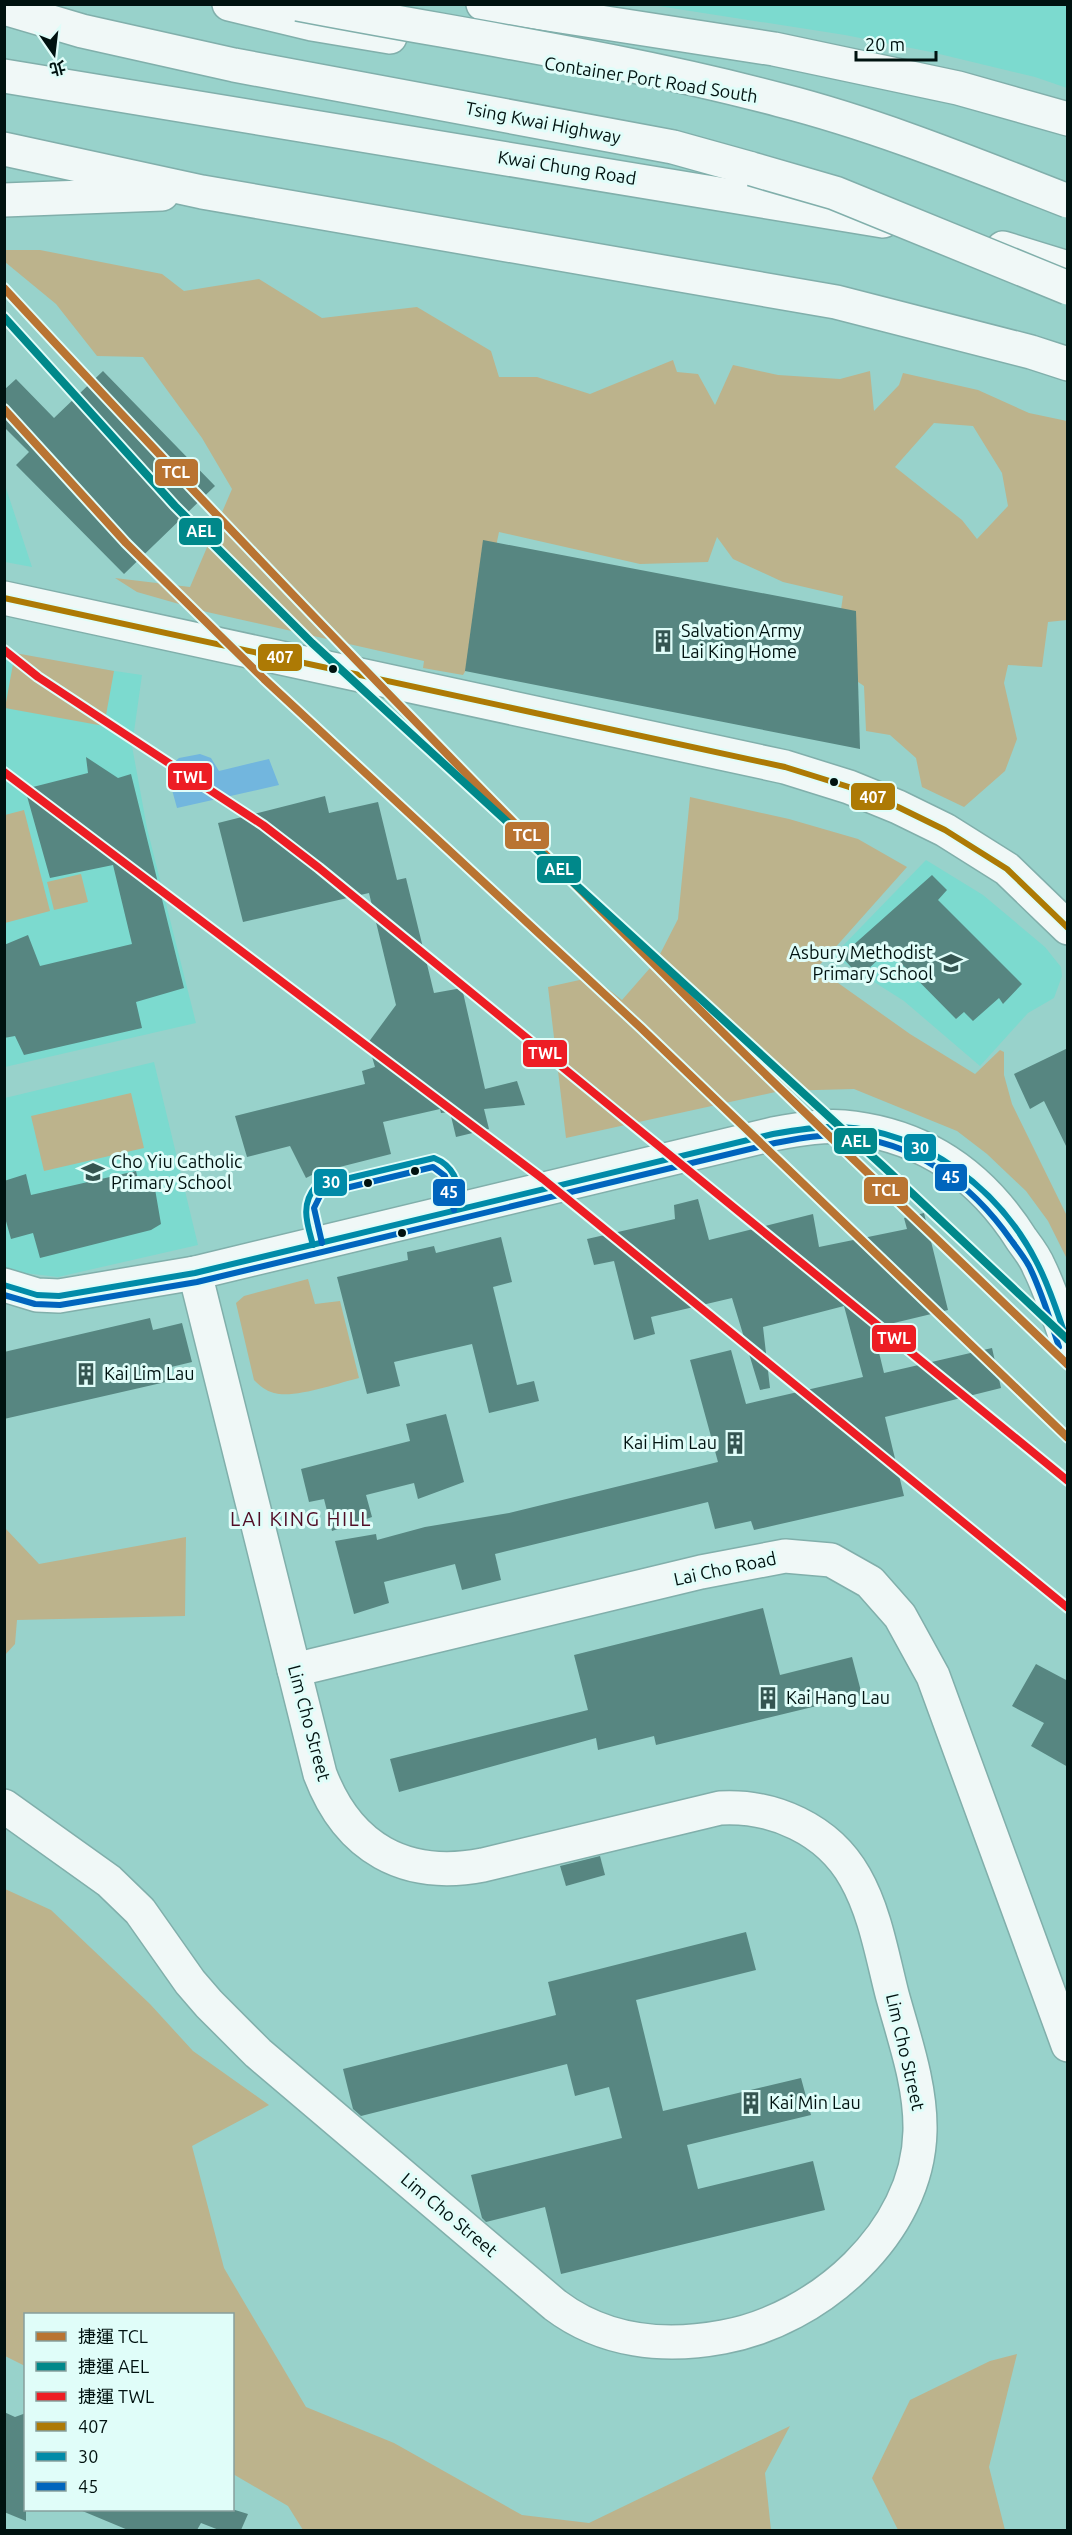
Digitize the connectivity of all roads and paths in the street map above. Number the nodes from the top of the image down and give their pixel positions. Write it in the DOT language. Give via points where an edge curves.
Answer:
graph roads {
  1 [pos="229,4"];
  2 [pos="298,4"];
  3 [pos="483,4"];
  4 [pos="4,8"];
  5 [pos="5,67"];
  6 [pos="1068,119"];
  7 [pos="4,149"];
  8 [pos="1068,186"];
  9 [pos="202,192"];
  10 [pos="4,200"];
  11 [pos="1068,201"];
  12 [pos="1068,268"];
  13 [pos="1068,288"];
  14 [pos="1068,364"];
  15 [pos="4,598"];
  16 [pos="1068,928"];
  17 [pos="195,1273"];
  18 [pos="4,1285"];
  19 [pos="1068,1344"];
  20 [pos="294,1670"];
  21 [pos="4,1806"];
  22 [pos="1068,2045"];
  1 -- 8 [label="main road, Container Port Road South" via="312,24 765,99"];
  2 -- 11 [label="main road, bridge" via="771,98 977,165"];
  3 -- 6 [label="main road" via="774,49 958,88"];
  4 -- 13 [label="main road, Tsing Kwai Highway, bridge" via="82,31 234,65 673,147 835,193"];
  5 -- 12 [label="main road, Kwai Chung Road" via="63,84 850,214 985,242"];
  7 -- 9 [label="main road"];
  9 -- 10 [label="main road"];
  9 -- 14 [label="main road" via="836,302"];
  15 -- 16 [label="main road" via="814,775 898,807 945,830 1007,869"];
  17 -- 18 [label="main road" via="59,1296 38,1296"];
  17 -- 19 [label="main road" via="772,1134 804,1128 853,1128 907,1140 949,1161 976,1184 1006,1215 1039,1266"];
  17 -- 20 [label="main road, Lim Cho Street"];
  20 -- 21 [label="main road, Lim Cho Street" via="320,1774 338,1810 361,1838 409,1865 427,1869 465,1868 720,1808 752,1809 789,1819 833,1848 855,1877 871,1916 920,2110 918,2156 904,2198 883,2235 852,2269 796,2311 753,2330 713,2339 632,2339 609,2334 571,2317 258,2053 203,1997 140,1911 109,1881"];
  20 -- 22 [label="main road, Lai Cho Road" via="701,1572 785,1556 831,1560 870,1582 900,1616 933,1676"];
}
